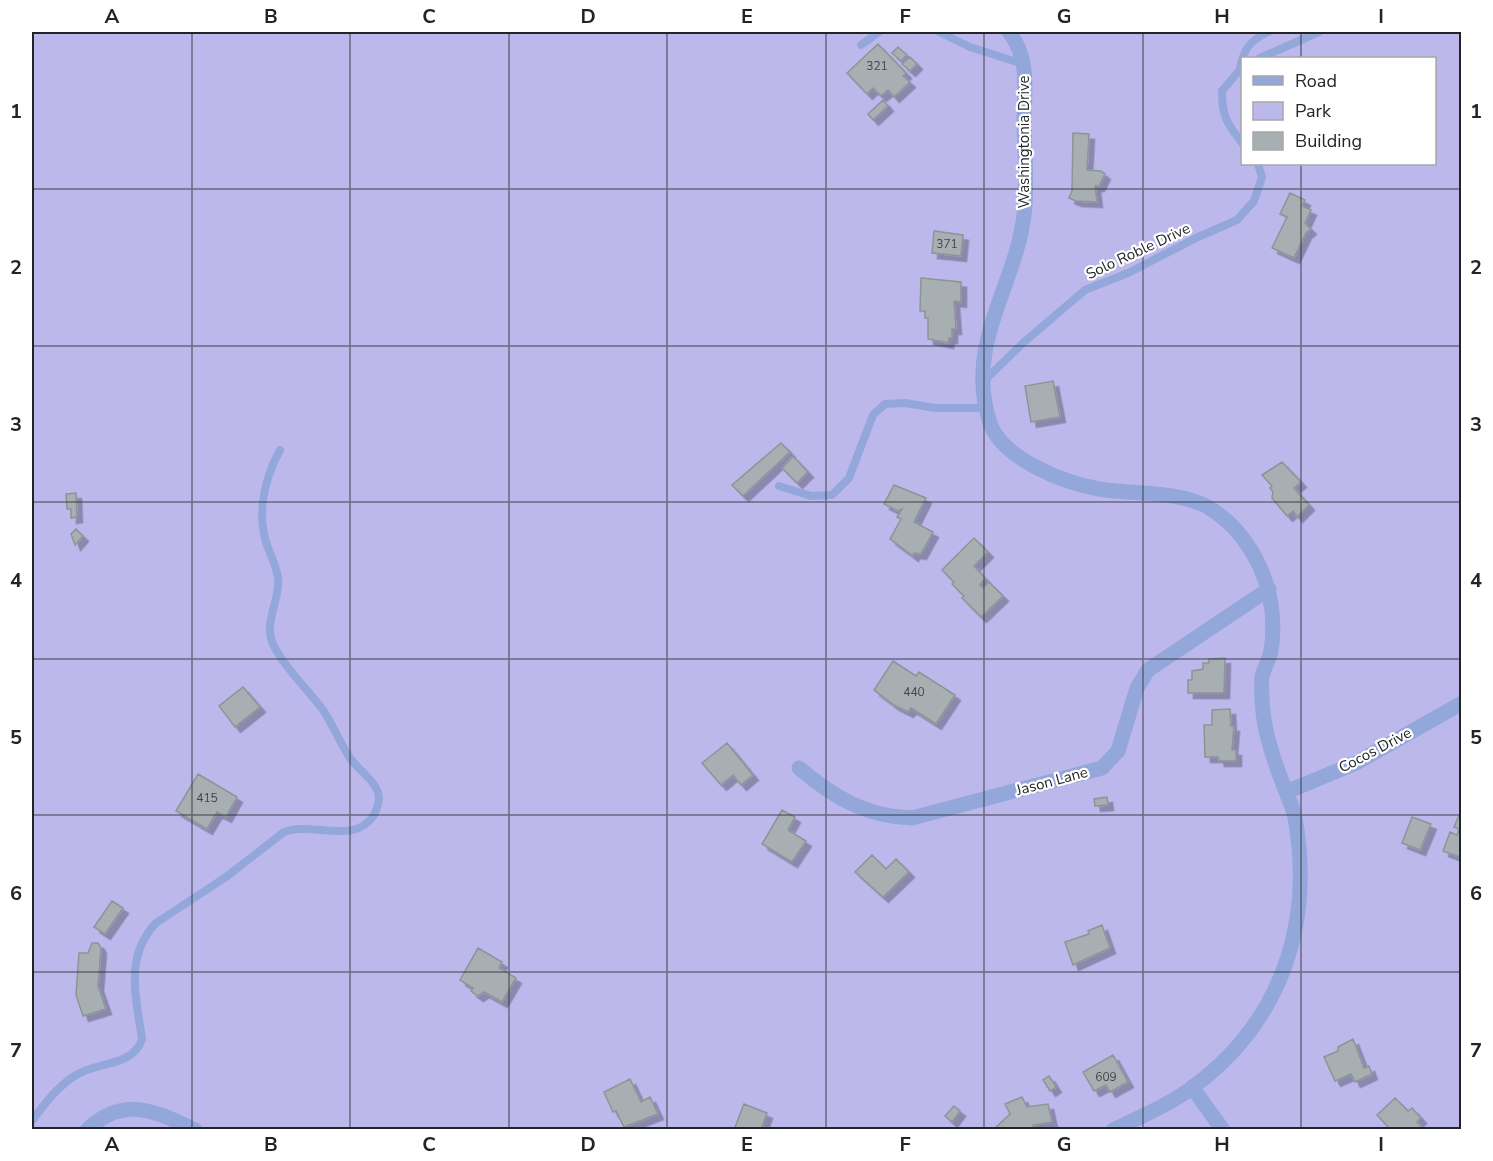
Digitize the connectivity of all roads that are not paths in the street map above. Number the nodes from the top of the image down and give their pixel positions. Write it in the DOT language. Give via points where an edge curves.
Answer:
graph roads {
  1 [pos="879,32"];
  2 [pos="939,32"];
  3 [pos="1009,32"];
  4 [pos="1268,32"];
  5 [pos="1319,32"];
  6 [pos="861,45"];
  7 [pos="1242,57"];
  8 [pos="1262,57"];
  9 [pos="1025,64"];
  10 [pos="1241,68"];
  11 [pos="1241,142"];
  12 [pos="1258,165"];
  13 [pos="982,383"];
  14 [pos="987,408"];
  15 [pos="280,450"];
  16 [pos="779,486"];
  17 [pos="1269,589"];
  18 [pos="1461,703"];
  19 [pos="799,768"];
  20 [pos="1286,792"];
  21 [pos="1192,1087"];
  22 [pos="32,1121"];
  23 [pos="87,1130"];
  24 [pos="195,1130"];
  25 [pos="1113,1130"];
  26 [pos="1223,1130"];
  1 -- 6 [label="lane"];
  2 -- 9 [label="lane" via="970,47"];
  3 -- 9 [label="street, Washingtonia Drive"];
  4 -- 7 [label="lane" via="1251,40"];
  5 -- 8 [label="lane"];
  9 -- 13 [label="street, Washingtonia Drive" via="1024,215 988,329"];
  10 -- 11 [label="lane" via="1222,91 1225,121"];
  12 -- 13 [label="lane, Solo Roble Drive" via="1262,177 1254,201 1237,220 1085,290"];
  13 -- 14 [label="street, Washingtonia Drive"];
  14 -- 16 [label="lane" via="885,404 873,415 849,478 832,495 811,496"];
  14 -- 17 [label="street, Washingtonia Drive" via="990,426 1006,447 1021,459 1058,476 1097,489 1180,498 1207,507 1244,539"];
  15 -- 22 [label="lane" via="270,469 261,513 278,578 270,622 272,642 322,710 350,759 376,788 379,797 374,815 351,831 295,828 284,832 226,877 156,923 137,952 133,975 142,1039 139,1047 125,1060 78,1074 55,1090"];
  17 -- 19 [label="street, Jason Lane" via="1148,670 1137,688 1118,751 1102,768 912,818 887,817 847,802"];
  17 -- 20 [label="street, Washingtonia Drive" via="1273,607 1271,652 1262,676 1263,707 1266,730"];
  18 -- 20 [label="street, Cocos Drive" via="1356,763"];
  20 -- 21 [label="street, Washingtonia Drive" via="1295,815 1301,887 1296,933 1275,995 1236,1050"];
  21 -- 25 [label="street, Washingtonia Drive"];
  21 -- 26 [label="street"];
  23 -- 24 [label="street" via="104,1116 129,1107 165,1116"];
}
